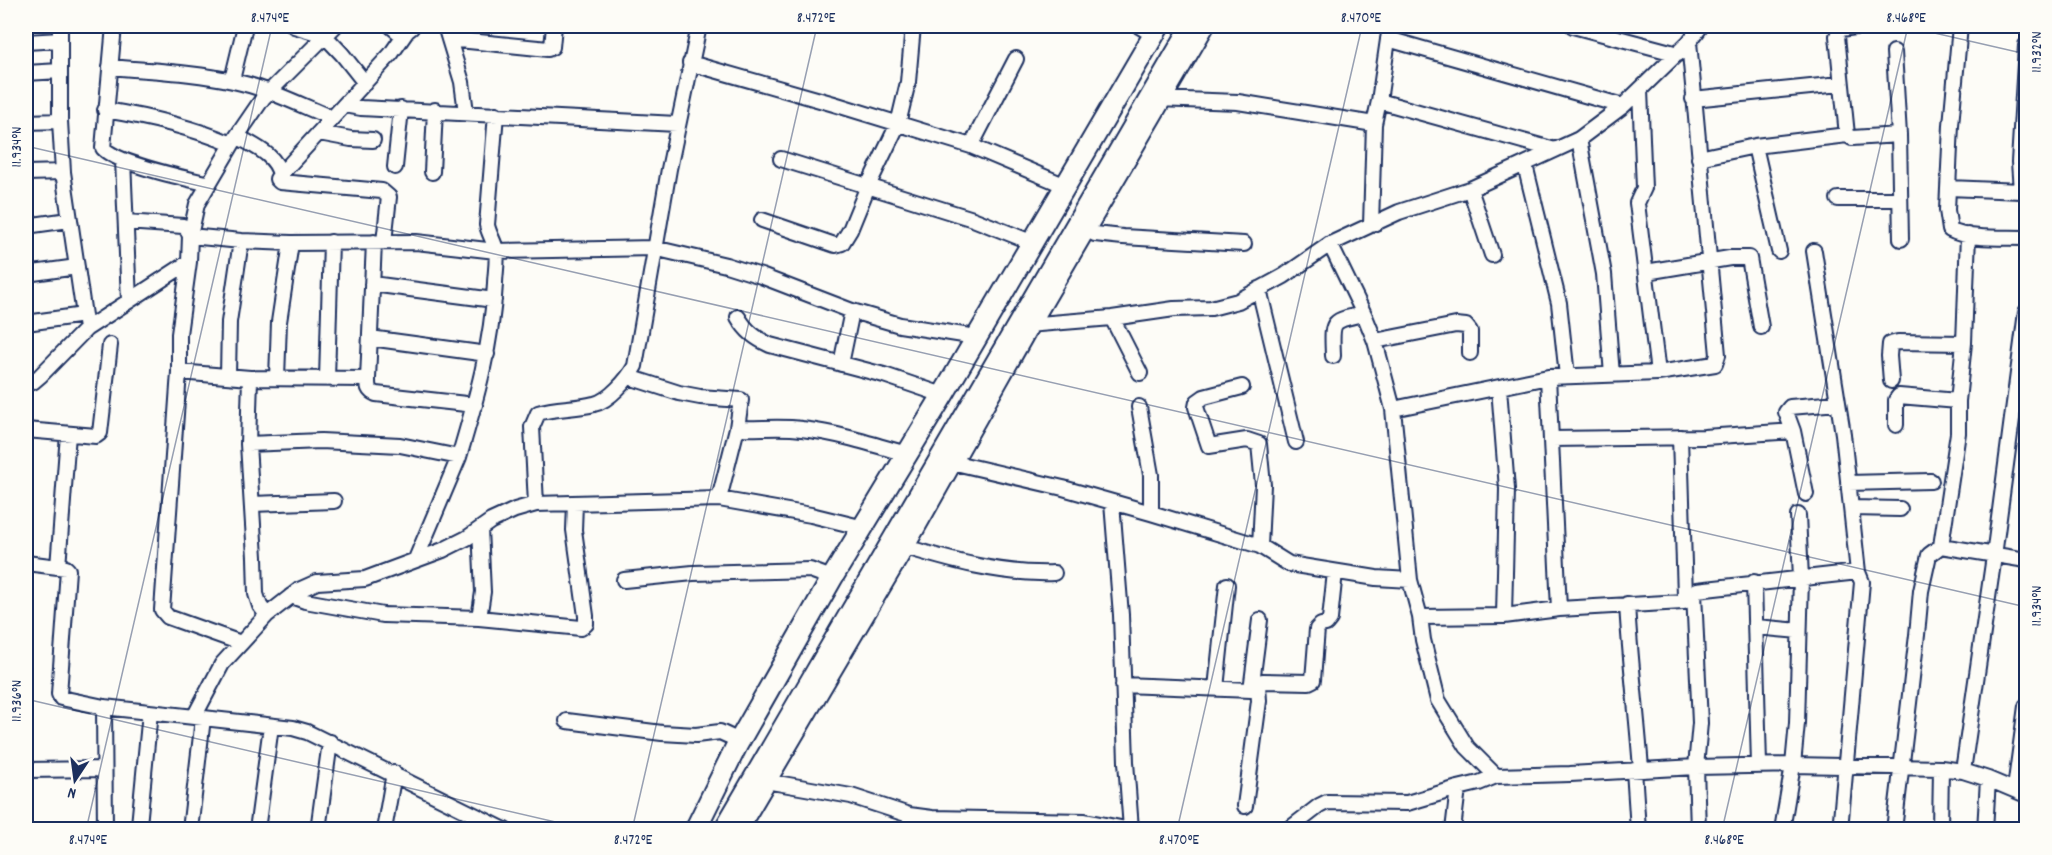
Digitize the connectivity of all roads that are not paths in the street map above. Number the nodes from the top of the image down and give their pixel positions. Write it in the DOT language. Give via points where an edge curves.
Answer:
graph roads {
  1 [pos="114,26"];
  2 [pos="245,26"];
  3 [pos="294,26"];
  4 [pos="335,26"];
  5 [pos="391,26"];
  6 [pos="554,26"];
  7 [pos="699,26"];
  8 [pos="913,26"];
  9 [pos="1573,26"];
  10 [pos="1701,26"];
  11 [pos="1862,26"];
  12 [pos="1960,26"];
  13 [pos="1199,27"];
  14 [pos="410,28"];
  15 [pos="1151,28"];
  16 [pos="447,32"];
  17 [pos="1389,32"];
  18 [pos="60,33"];
  19 [pos="324,36"];
  20 [pos="26,42"];
  21 [pos="1689,42"];
  22 [pos="2026,45"];
  23 [pos="1894,52"];
  24 [pos="1678,54"];
  25 [pos="1016,59"];
  26 [pos="690,63"];
  27 [pos="110,67"];
  28 [pos="60,71"];
  29 [pos="26,74"];
  30 [pos="232,80"];
  31 [pos="365,83"];
  32 [pos="1840,84"];
  33 [pos="1640,90"];
  34 [pos="269,92"];
  35 [pos="1157,99"];
  36 [pos="1693,99"];
  37 [pos="1379,101"];
  38 [pos="344,105"];
  39 [pos="1623,106"];
  40 [pos="402,109"];
  41 [pos="105,110"];
  42 [pos="435,110"];
  43 [pos="466,112"];
  44 [pos="496,114"];
  45 [pos="332,118"];
  46 [pos="60,120"];
  47 [pos="26,122"];
  48 [pos="677,124"];
  49 [pos="898,124"];
  50 [pos="1374,124"];
  51 [pos="319,133"];
  52 [pos="1846,135"];
  53 [pos="1899,135"];
  54 [pos="1579,139"];
  55 [pos="234,140"];
  56 [pos="373,140"];
  57 [pos="971,146"];
  58 [pos="1755,146"];
  59 [pos="1555,150"];
  60 [pos="1699,158"];
  61 [pos="781,159"];
  62 [pos="123,160"];
  63 [pos="1525,165"];
  64 [pos="395,167"];
  65 [pos="63,172"];
  66 [pos="432,172"];
  67 [pos="26,173"];
  68 [pos="280,175"];
  69 [pos="209,184"];
  70 [pos="868,186"];
  71 [pos="1066,186"];
  72 [pos="1949,188"];
  73 [pos="1470,189"];
  74 [pos="2024,191"];
  75 [pos="1900,198"];
  76 [pos="1838,199"];
  77 [pos="69,220"];
  78 [pos="762,220"];
  79 [pos="126,222"];
  80 [pos="1371,225"];
  81 [pos="26,226"];
  82 [pos="1082,227"];
  83 [pos="1968,235"];
  84 [pos="190,236"];
  85 [pos="1901,238"];
  86 [pos="2026,238"];
  87 [pos="242,241"];
  88 [pos="331,242"];
  89 [pos="379,242"];
  90 [pos="1031,242"];
  91 [pos="291,243"];
  92 [pos="1244,244"];
  93 [pos="1330,244"];
  94 [pos="654,249"];
  95 [pos="496,251"];
  96 [pos="1779,251"];
  97 [pos="1814,251"];
  98 [pos="1492,255"];
  99 [pos="1709,261"];
  100 [pos="189,262"];
  101 [pos="76,267"];
  102 [pos="1646,272"];
  103 [pos="26,274"];
  104 [pos="372,284"];
  105 [pos="1259,289"];
  106 [pos="494,300"];
  107 [pos="129,301"];
  108 [pos="852,311"];
  109 [pos="2026,312"];
  110 [pos="1364,314"];
  111 [pos="738,316"];
  112 [pos="1112,318"];
  113 [pos="85,322"];
  114 [pos="26,323"];
  115 [pos="1025,325"];
  116 [pos="1761,327"];
  117 [pos="370,338"];
  118 [pos="976,338"];
  119 [pos="1375,341"];
  120 [pos="1964,344"];
  121 [pos="110,345"];
  122 [pos="1470,353"];
  123 [pos="487,354"];
  124 [pos="1332,356"];
  125 [pos="841,364"];
  126 [pos="179,372"];
  127 [pos="1140,373"];
  128 [pos="1658,373"];
  129 [pos="1612,375"];
  130 [pos="228,376"];
  131 [pos="1568,376"];
  132 [pos="629,377"];
  133 [pos="1548,377"];
  134 [pos="250,378"];
  135 [pos="277,378"];
  136 [pos="327,379"];
  137 [pos="368,379"];
  138 [pos="1891,381"];
  139 [pos="26,383"];
  140 [pos="1242,387"];
  141 [pos="1498,388"];
  142 [pos="943,394"];
  143 [pos="1958,401"];
  144 [pos="1838,403"];
  145 [pos="475,405"];
  146 [pos="1139,407"];
  147 [pos="1393,409"];
  148 [pos="1896,425"];
  149 [pos="737,428"];
  150 [pos="26,430"];
  151 [pos="1793,431"];
  152 [pos="68,434"];
  153 [pos="1680,437"];
  154 [pos="1551,439"];
  155 [pos="1296,442"];
  156 [pos="248,444"];
  157 [pos="906,454"];
  158 [pos="459,457"];
  159 [pos="947,461"];
  160 [pos="1931,480"];
  161 [pos="1848,483"];
  162 [pos="1806,495"];
  163 [pos="718,499"];
  164 [pos="334,501"];
  165 [pos="576,502"];
  166 [pos="1112,503"];
  167 [pos="252,504"];
  168 [pos="536,504"];
  169 [pos="1852,508"];
  170 [pos="1900,509"];
  171 [pos="1151,513"];
  172 [pos="1798,514"];
  173 [pos="864,528"];
  174 [pos="480,529"];
  175 [pos="899,545"];
  176 [pos="1260,546"];
  177 [pos="1941,546"];
  178 [pos="1995,556"];
  179 [pos="416,560"];
  180 [pos="2026,560"];
  181 [pos="26,563"];
  182 [pos="58,567"];
  183 [pos="1335,572"];
  184 [pos="1858,572"];
  185 [pos="1054,573"];
  186 [pos="832,578"];
  187 [pos="1801,578"];
  188 [pos="624,580"];
  189 [pos="1410,580"];
  190 [pos="1754,582"];
  191 [pos="1227,585"];
  192 [pos="291,596"];
  193 [pos="1627,604"];
  194 [pos="1559,609"];
  195 [pos="267,615"];
  196 [pos="1504,616"];
  197 [pos="1420,617"];
  198 [pos="479,618"];
  199 [pos="1260,620"];
  200 [pos="1756,627"];
  201 [pos="1799,631"];
  202 [pos="241,643"];
  203 [pos="1123,685"];
  204 [pos="1254,687"];
  205 [pos="1216,688"];
  206 [pos="2026,706"];
  207 [pos="104,707"];
  208 [pos="150,712"];
  209 [pos="199,718"];
  210 [pos="567,721"];
  211 [pos="271,726"];
  212 [pos="330,742"];
  213 [pos="737,745"];
  214 [pos="1759,765"];
  215 [pos="1793,765"];
  216 [pos="1696,766"];
  217 [pos="1901,766"];
  218 [pos="1845,767"];
  219 [pos="1941,768"];
  220 [pos="104,769"];
  221 [pos="26,770"];
  222 [pos="1638,770"];
  223 [pos="1963,771"];
  224 [pos="394,773"];
  225 [pos="1496,776"];
  226 [pos="1988,779"];
  227 [pos="760,780"];
  228 [pos="1458,788"];
  229 [pos="2021,792"];
  230 [pos="1245,806"];
  231 [pos="931,824"];
  232 [pos="139,825"];
  233 [pos="1073,825"];
  234 [pos="105,830"];
  235 [pos="190,830"];
  236 [pos="257,830"];
  237 [pos="318,830"];
  238 [pos="384,830"];
  239 [pos="505,830"];
  240 [pos="695,830"];
  241 [pos="724,830"];
  242 [pos="740,830"];
  243 [pos="1131,830"];
  244 [pos="1288,830"];
  245 [pos="1453,830"];
  246 [pos="1638,830"];
  247 [pos="1698,830"];
  248 [pos="1782,830"];
  249 [pos="1840,830"];
  250 [pos="1894,830"];
  251 [pos="1940,830"];
  252 [pos="1985,830"];
  1 -- 27 [label="street"];
  2 -- 30 [label="street"];
  3 -- 19 [label="street"];
  4 -- 19 [label="street"];
  5 -- 14 [label="street" via="398,32"];
  6 -- 16 [label="street" via="552,47 548,49"];
  7 -- 26 [label="street"];
  8 -- 49 [label="street" via="908,82"];
  9 -- 24 [label="street"];
  10 -- 21 [label="street"];
  11 -- 32 [label="street" via="1841,29 1837,36"];
  12 -- 72 [label="street"];
  13 -- 35 [label="main road"];
  14 -- 31 [label="street"];
  15 -- 71 [label="main road"];
  16 -- 43 [label="street" via="462,82"];
  17 -- 37 [label="street"];
  17 -- 39 [label="street"];
  18 -- 20 [label="street"];
  18 -- 28 [label="street"];
  19 -- 31 [label="street"];
  19 -- 34 [label="street"];
  21 -- 24 [label="street"];
  21 -- 36 [label="street"];
  22 -- 74 [label="street" via="2019,162"];
  23 -- 53 [label="street"];
  24 -- 33 [label="street"];
  25 -- 57 [label="street"];
  26 -- 48 [label="street"];
  26 -- 49 [label="street"];
  27 -- 30 [label="street"];
  27 -- 41 [label="street"];
  28 -- 29 [label="street"];
  28 -- 46 [label="street"];
  30 -- 34 [label="street"];
  31 -- 38 [label="street"];
  32 -- 36 [label="street"];
  32 -- 52 [label="street"];
  33 -- 39 [label="street"];
  33 -- 102 [label="street" via="1644,188 1637,203"];
  34 -- 45 [label="street"];
  34 -- 55 [label="street"];
  35 -- 50 [label="street" via="1238,102"];
  35 -- 82 [label="main road"];
  36 -- 60 [label="street"];
  37 -- 50 [label="street"];
  37 -- 59 [label="street"];
  38 -- 40 [label="street"];
  38 -- 45 [label="street"];
  39 -- 54 [label="street"];
  40 -- 42 [label="street"];
  40 -- 64 [label="street"];
  41 -- 55 [label="street" via="149,117"];
  41 -- 62 [label="street" via="103,148"];
  42 -- 43 [label="street"];
  42 -- 66 [label="street"];
  43 -- 44 [label="street"];
  44 -- 48 [label="street"];
  44 -- 95 [label="street" via="487,225"];
  45 -- 51 [label="street"];
  46 -- 47 [label="street"];
  46 -- 65 [label="street"];
  48 -- 94 [label="street"];
  49 -- 57 [label="street"];
  49 -- 70 [label="street"];
  50 -- 80 [label="street"];
  51 -- 56 [label="street"];
  51 -- 68 [label="street"];
  52 -- 53 [label="street"];
  52 -- 58 [label="street"];
  53 -- 75 [label="street"];
  54 -- 59 [label="street"];
  54 -- 129 [label="street" via="1604,274"];
  55 -- 68 [label="street" via="274,160"];
  55 -- 69 [label="street"];
  57 -- 71 [label="street"];
  58 -- 60 [label="street"];
  58 -- 96 [label="street"];
  59 -- 63 [label="street"];
  60 -- 99 [label="street"];
  61 -- 70 [label="street"];
  62 -- 69 [label="street"];
  62 -- 79 [label="street"];
  63 -- 73 [label="street"];
  63 -- 131 [label="street" via="1558,303"];
  65 -- 67 [label="street"];
  65 -- 77 [label="street"];
  68 -- 89 [label="street" via="277,179 282,183 386,193"];
  69 -- 84 [label="street" via="197,204"];
  70 -- 78 [label="street" via="842,243 835,245"];
  70 -- 90 [label="street"];
  71 -- 90 [label="main road"];
  72 -- 74 [label="street"];
  72 -- 83 [label="street" via="1950,230"];
  73 -- 80 [label="street"];
  73 -- 98 [label="street"];
  75 -- 76 [label="street"];
  75 -- 85 [label="street"];
  77 -- 81 [label="street"];
  77 -- 101 [label="street"];
  79 -- 84 [label="street" via="183,226"];
  79 -- 107 [label="street"];
  80 -- 93 [label="street"];
  82 -- 92 [label="street" via="1095,234 1123,237"];
  82 -- 115 [label="main road"];
  83 -- 86 [label="street"];
  83 -- 120 [label="street"];
  84 -- 87 [label="street"];
  84 -- 100 [label="street"];
  87 -- 91 [label="street"];
  87 -- 130 [label="street" via="229,322"];
  88 -- 89 [label="street"];
  88 -- 91 [label="street"];
  88 -- 136 [label="street"];
  89 -- 95 [label="street"];
  89 -- 104 [label="street"];
  90 -- 118 [label="main road"];
  91 -- 135 [label="street" via="279,322"];
  93 -- 105 [label="street"];
  93 -- 110 [label="street"];
  94 -- 95 [label="street"];
  94 -- 108 [label="street" via="726,265"];
  94 -- 132 [label="street" via="635,366"];
  95 -- 106 [label="street"];
  97 -- 144 [label="street"];
  99 -- 102 [label="street"];
  99 -- 116 [label="street" via="1749,258"];
  99 -- 128 [label="street" via="1718,360 1707,366"];
  100 -- 107 [label="street"];
  100 -- 126 [label="street" via="179,334"];
  101 -- 103 [label="street"];
  101 -- 113 [label="street"];
  102 -- 128 [label="street"];
  104 -- 106 [label="street"];
  104 -- 117 [label="street"];
  105 -- 112 [label="street" via="1238,302 1211,308"];
  105 -- 155 [label="street"];
  106 -- 123 [label="street"];
  107 -- 113 [label="street"];
  108 -- 118 [label="street" via="900,325"];
  108 -- 125 [label="street"];
  109 -- 178 [label="street"];
  110 -- 119 [label="street"];
  110 -- 124 [label="street" via="1339,319 1333,326"];
  111 -- 125 [label="street" via="756,339"];
  112 -- 115 [label="street"];
  112 -- 127 [label="street"];
  113 -- 114 [label="street"];
  113 -- 139 [label="street" via="40,376"];
  115 -- 159 [label="main road"];
  117 -- 123 [label="street"];
  117 -- 137 [label="street"];
  118 -- 142 [label="main road"];
  119 -- 122 [label="street" via="1466,326 1470,331"];
  119 -- 147 [label="street"];
  120 -- 138 [label="street" via="1890,344"];
  120 -- 143 [label="street"];
  121 -- 152 [label="street" via="100,433"];
  123 -- 145 [label="street"];
  125 -- 142 [label="street"];
  126 -- 130 [label="street"];
  126 -- 202 [label="street" via="162,609 168,617"];
  128 -- 129 [label="street"];
  129 -- 131 [label="street"];
  130 -- 134 [label="street"];
  131 -- 133 [label="street"];
  132 -- 149 [label="street" via="679,393 740,400"];
  132 -- 168 [label="street" via="597,404 538,413 532,427"];
  133 -- 141 [label="street"];
  133 -- 154 [label="street"];
  134 -- 135 [label="street"];
  134 -- 156 [label="street"];
  135 -- 136 [label="street"];
  136 -- 137 [label="street"];
  137 -- 145 [label="street" via="368,388 376,394"];
  140 -- 176 [label="street" via="1204,397 1196,407 1209,446 1247,440 1259,444 1263,485"];
  141 -- 147 [label="street"];
  141 -- 196 [label="street" via="1507,489"];
  142 -- 157 [label="main road"];
  143 -- 148 [label="street" via="1899,396"];
  143 -- 177 [label="street" via="1955,456"];
  144 -- 151 [label="street" via="1790,407 1786,412"];
  144 -- 161 [label="street"];
  145 -- 158 [label="street"];
  146 -- 171 [label="street" via="1151,475"];
  147 -- 189 [label="street"];
  149 -- 157 [label="street" via="803,429"];
  149 -- 163 [label="street"];
  150 -- 152 [label="street"];
  151 -- 153 [label="street"];
  151 -- 162 [label="street"];
  152 -- 182 [label="street"];
  153 -- 154 [label="street"];
  153 -- 193 [label="street" via="1685,596 1683,602"];
  154 -- 194 [label="street"];
  156 -- 158 [label="street" via="321,441 389,445"];
  156 -- 167 [label="street"];
  157 -- 173 [label="main road"];
  158 -- 179 [label="street"];
  159 -- 166 [label="street"];
  159 -- 175 [label="main road"];
  160 -- 161 [label="street"];
  161 -- 169 [label="street"];
  163 -- 165 [label="street"];
  163 -- 173 [label="street"];
  164 -- 167 [label="street"];
  165 -- 168 [label="street"];
  165 -- 198 [label="street" via="574,531 586,624 581,628"];
  166 -- 171 [label="street"];
  166 -- 203 [label="street"];
  167 -- 195 [label="street" via="256,594"];
  168 -- 174 [label="street" via="514,510"];
  169 -- 170 [label="street"];
  169 -- 184 [label="street"];
  171 -- 176 [label="street"];
  172 -- 187 [label="street"];
  173 -- 186 [label="main road"];
  174 -- 179 [label="street" via="444,550"];
  174 -- 198 [label="street" via="483,603"];
  175 -- 185 [label="street" via="952,561 1035,574"];
  175 -- 227 [label="main road"];
  176 -- 183 [label="street" via="1289,564"];
  177 -- 178 [label="street"];
  177 -- 217 [label="street" via="1929,555 1920,591"];
  178 -- 180 [label="street"];
  178 -- 223 [label="street"];
  179 -- 192 [label="street" via="365,579 317,582"];
  181 -- 182 [label="street"];
  182 -- 207 [label="street" via="66,568 69,575 59,694 61,698"];
  183 -- 189 [label="street"];
  183 -- 204 [label="street" via="1330,619 1317,629 1313,680 1263,681"];
  184 -- 187 [label="street"];
  184 -- 218 [label="street" via="1862,582"];
  186 -- 188 [label="street" via="810,570 693,573"];
  186 -- 213 [label="main road"];
  187 -- 190 [label="street"];
  187 -- 201 [label="street"];
  189 -- 197 [label="street"];
  190 -- 200 [label="street"];
  190 -- 216 [label="street" via="1694,593 1700,723"];
  191 -- 205 [label="street"];
  192 -- 195 [label="street"];
  192 -- 198 [label="street" via="383,615"];
  193 -- 194 [label="street"];
  193 -- 222 [label="street"];
  194 -- 196 [label="street"];
  195 -- 202 [label="street"];
  196 -- 197 [label="street"];
  197 -- 225 [label="street" via="1437,700 1467,747"];
  199 -- 204 [label="street"];
  200 -- 201 [label="street"];
  200 -- 214 [label="street"];
  201 -- 215 [label="street"];
  202 -- 209 [label="street" via="222,664"];
  203 -- 205 [label="street"];
  203 -- 243 [label="street"];
  204 -- 205 [label="street"];
  204 -- 230 [label="street" via="1258,710"];
  206 -- 229 [label="street"];
  207 -- 208 [label="street"];
  207 -- 220 [label="street"];
  208 -- 209 [label="street"];
  208 -- 232 [label="street"];
  209 -- 211 [label="street"];
  209 -- 235 [label="street"];
  210 -- 213 [label="street" via="662,733 720,732 733,738"];
  211 -- 212 [label="street" via="307,732"];
  211 -- 236 [label="street"];
  212 -- 224 [label="street"];
  212 -- 237 [label="street"];
  213 -- 240 [label="main road"];
  214 -- 215 [label="street"];
  214 -- 216 [label="street"];
  215 -- 218 [label="street"];
  215 -- 248 [label="street"];
  216 -- 222 [label="street"];
  216 -- 247 [label="street"];
  217 -- 218 [label="street"];
  217 -- 219 [label="street"];
  217 -- 250 [label="street"];
  218 -- 249 [label="street"];
  219 -- 223 [label="street"];
  219 -- 251 [label="street"];
  220 -- 221 [label="street"];
  220 -- 234 [label="street"];
  222 -- 225 [label="street"];
  222 -- 246 [label="street"];
  223 -- 226 [label="street"];
  224 -- 238 [label="street"];
  224 -- 239 [label="street"];
  225 -- 228 [label="street"];
  226 -- 229 [label="street"];
  226 -- 252 [label="street"];
  227 -- 231 [label="street" via="851,796"];
  227 -- 241 [label="main road"];
  227 -- 242 [label="street"];
  228 -- 244 [label="street" via="1407,803 1327,802"];
  228 -- 245 [label="street"];
  231 -- 233 [label="street"];
  233 -- 243 [label="street" via="1095,822"];
}
